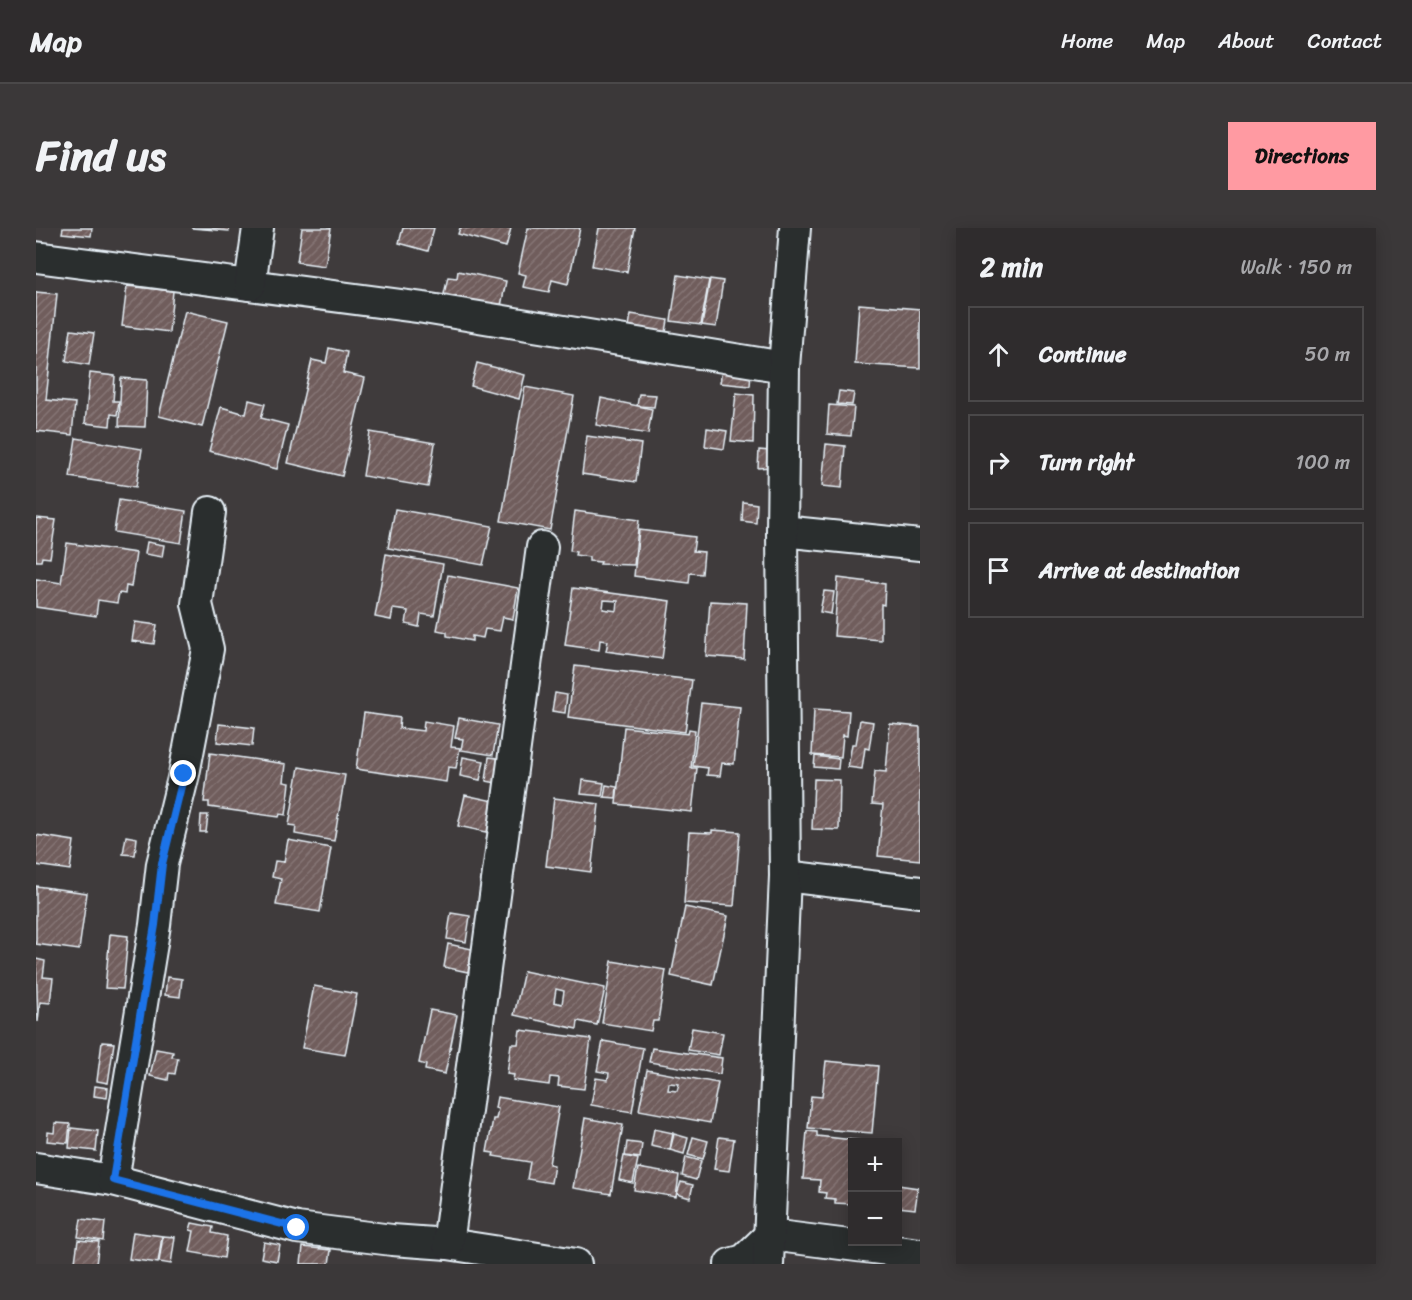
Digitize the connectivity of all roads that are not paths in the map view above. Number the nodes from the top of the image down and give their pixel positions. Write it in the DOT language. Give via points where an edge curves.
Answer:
graph roads {
  1 [pos="258,228"];
  2 [pos="795,228"];
  3 [pos="36,257"];
  4 [pos="250,285"];
  5 [pos="784,367"];
  6 [pos="210,512"];
  7 [pos="782,531"];
  8 [pos="920,545"];
  9 [pos="542,548"];
  10 [pos="785,876"];
  11 [pos="920,892"];
  12 [pos="36,1168"];
  13 [pos="113,1180"];
  14 [pos="770,1235"];
  15 [pos="448,1244"];
  16 [pos="920,1254"];
  17 [pos="576,1264"];
  18 [pos="730,1264"];
  19 [pos="768,1264"];
  1 -- 4 [label="street"];
  2 -- 5 [label="street"];
  3 -- 4 [label="street"];
  4 -- 5 [label="street" via="424,308"];
  5 -- 7 [label="street"];
  6 -- 13 [label="street" via="197,604 208,649 162,864"];
  7 -- 8 [label="street"];
  7 -- 10 [label="street"];
  9 -- 15 [label="street"];
  10 -- 11 [label="street"];
  10 -- 14 [label="street"];
  12 -- 13 [label="street"];
  13 -- 15 [label="street" via="297,1228"];
  14 -- 16 [label="street"];
  14 -- 18 [label="street" via="744,1260"];
  14 -- 19 [label="street"];
  15 -- 17 [label="street"];
}
